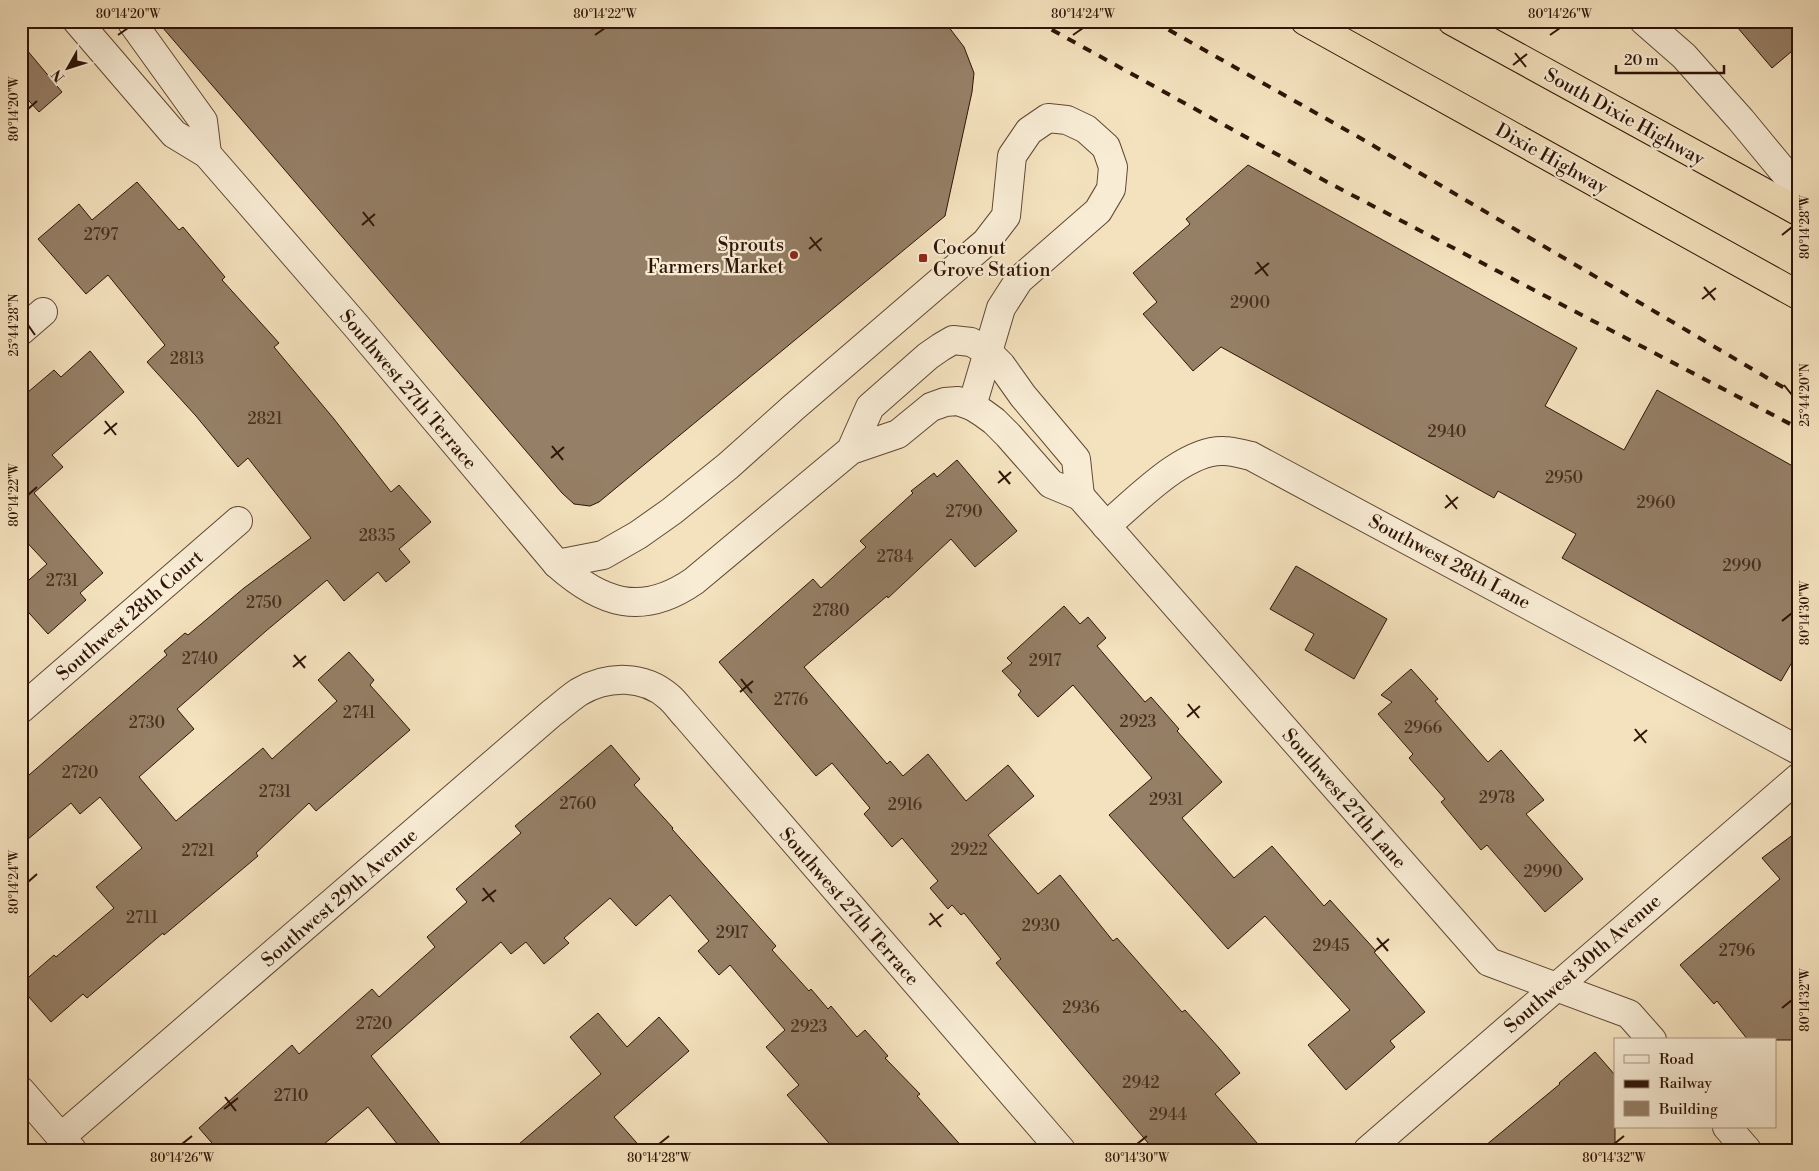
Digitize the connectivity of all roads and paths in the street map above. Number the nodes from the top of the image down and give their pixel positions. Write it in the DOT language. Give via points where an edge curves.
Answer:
graph roads {
  1 [pos="77,21"];
  2 [pos="131,21"];
  3 [pos="1305,21"];
  4 [pos="1452,21"];
  5 [pos="1644,21"];
  6 [pos="207,154"];
  7 [pos="1798,189"];
  8 [pos="1798,211"];
  9 [pos="1798,295"];
  10 [pos="43,312"];
  11 [pos="21,331"];
  12 [pos="987,351"];
  13 [pos="972,406"];
  14 [pos="851,450"];
  15 [pos="1080,496"];
  16 [pos="238,521"];
  17 [pos="1106,526"];
  18 [pos="558,564"];
  19 [pos="628,678"];
  20 [pos="21,709"];
  21 [pos="1798,750"];
  22 [pos="1798,778"];
  23 [pos="1556,987"];
  24 [pos="1650,1038"];
  25 [pos="21,1091"];
  26 [pos="1728,1128"];
  27 [pos="66,1143"];
  28 [pos="1061,1150"];
  29 [pos="1368,1150"];
  30 [pos="1747,1150"];
  1 -- 6 [label="street, Southwest 27th Terrace" via="174,134"];
  2 -- 6 [label="street" via="203,121"];
  3 -- 9 [label="highway, Dixie Highway"];
  4 -- 8 [label="highway, South Dixie Highway"];
  5 -- 7 [label="street" via="1684,56"];
  6 -- 18 [label="street, Southwest 27th Terrace"];
  10 -- 11 [label="street"];
  12 -- 13 [label="street"];
  12 -- 14 [label="street" via="971,342 953,340 928,356 870,407"];
  12 -- 15 [label="street" via="1076,459"];
  12 -- 18 [label="street" via="1001,308 1019,280 1098,211 1111,189 1112,167 1106,147 1086,129 1067,120 1048,118 1029,131 1012,156 1006,216 986,242 672,511 603,555"];
  13 -- 14 [label="street" via="958,401 931,407 898,434"];
  13 -- 15 [label="street, Southwest 27th Lane" via="994,421 1051,484"];
  14 -- 18 [label="street, Southwest 27th Terrace" via="687,587 662,599 627,601 593,592"];
  15 -- 17 [label="street, Southwest 27th Lane"];
  16 -- 20 [label="street, Southwest 28th Court"];
  17 -- 21 [label="street, Southwest 28th Lane" via="1162,479 1200,455 1224,450 1251,456"];
  17 -- 23 [label="street, Southwest 27th Lane" via="1489,962"];
  19 -- 27 [label="street, Southwest 29th Avenue" via="604,682 580,692 552,713"];
  19 -- 28 [label="street, Southwest 27th Terrace" via="650,685 668,696 688,717"];
  22 -- 23 [label="street, Southwest 30th Avenue"];
  23 -- 24 [label="street, Southwest 27th Lane" via="1629,1014"];
  23 -- 29 [label="street, Southwest 30th Avenue"];
  25 -- 27 [label="street"];
  26 -- 30 [label="street"];
}
